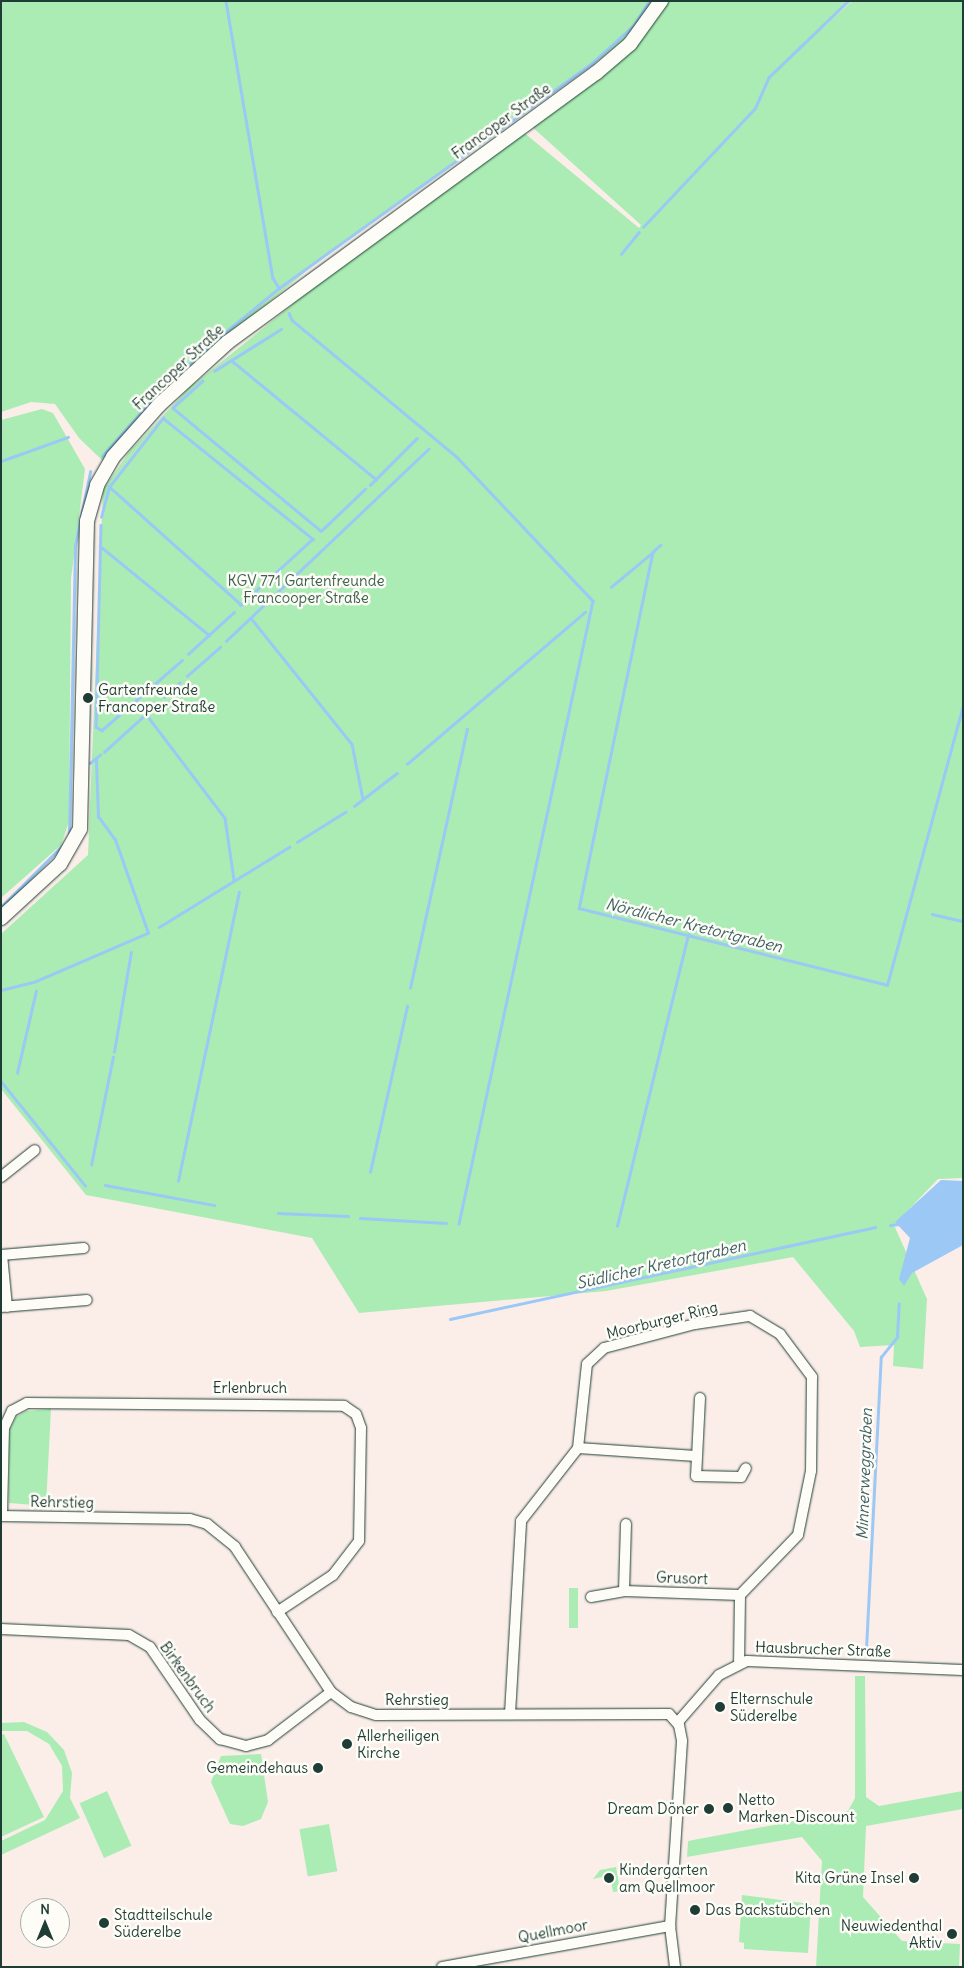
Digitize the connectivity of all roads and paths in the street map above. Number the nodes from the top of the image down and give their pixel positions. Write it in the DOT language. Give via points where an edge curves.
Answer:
graph roads {
  1 [pos="661,1"];
  2 [pos="1,918"];
  3 [pos="35,1150"];
  4 [pos="1,1177"];
  5 [pos="84,1248"];
  6 [pos="2,1255"];
  7 [pos="87,1300"];
  8 [pos="4,1307"];
  9 [pos="700,1398"];
  10 [pos="578,1448"];
  11 [pos="696,1456"];
  12 [pos="746,1468"];
  13 [pos="2,1516"];
  14 [pos="626,1524"];
  15 [pos="624,1591"];
  16 [pos="740,1595"];
  17 [pos="591,1597"];
  18 [pos="277,1612"];
  19 [pos="1,1629"];
  20 [pos="739,1663"];
  21 [pos="963,1670"];
  22 [pos="331,1692"];
  23 [pos="510,1714"];
  24 [pos="678,1722"];
  25 [pos="670,1926"];
  26 [pos="449,1966"];
  27 [pos="675,1967"];
  1 -- 2 [label="main road, Francoper Straße" via="630,44 596,73 228,342 158,405 113,456 97,486 87,522 80,829 60,864"];
  3 -- 4 [label="street"];
  5 -- 6 [label="street"];
  6 -- 8 [label="street"];
  7 -- 8 [label="street"];
  9 -- 11 [label="street"];
  10 -- 11 [label="street"];
  10 -- 16 [label="street, Moorburger Ring" via="582,1380 587,1364 604,1348 695,1324 750,1316 780,1334 812,1378 807,1504 798,1535"];
  10 -- 23 [label="street" via="521,1521"];
  11 -- 12 [label="street" via="696,1476 741,1477"];
  13 -- 18 [label="street, Rehrstieg" via="190,1519 207,1524 235,1547"];
  13 -- 18 [label="street, Erlenbruch" via="4,1428 12,1411 22,1404 344,1406 356,1414 361,1428 359,1541 333,1575"];
  14 -- 15 [label="street"];
  15 -- 16 [label="street, Grusort"];
  15 -- 17 [label="street, Grusort"];
  16 -- 20 [label="street"];
  18 -- 22 [label="street, Rehrstieg"];
  19 -- 22 [label="street, Birkenbruch" via="129,1635 150,1647 200,1720 220,1740 246,1746 268,1740"];
  20 -- 21 [label="street, Hausbrucher Straße" via="763,1660"];
  20 -- 24 [label="street, Hausbrucher Straße" via="719,1675"];
  22 -- 23 [label="street, Rehrstieg" via="351,1707 376,1715"];
  23 -- 24 [label="street, Rehrstieg" via="657,1712"];
  24 -- 25 [label="street" via="682,1741"];
  25 -- 26 [label="street, Quellmoor"];
  25 -- 27 [label="street"];
}
